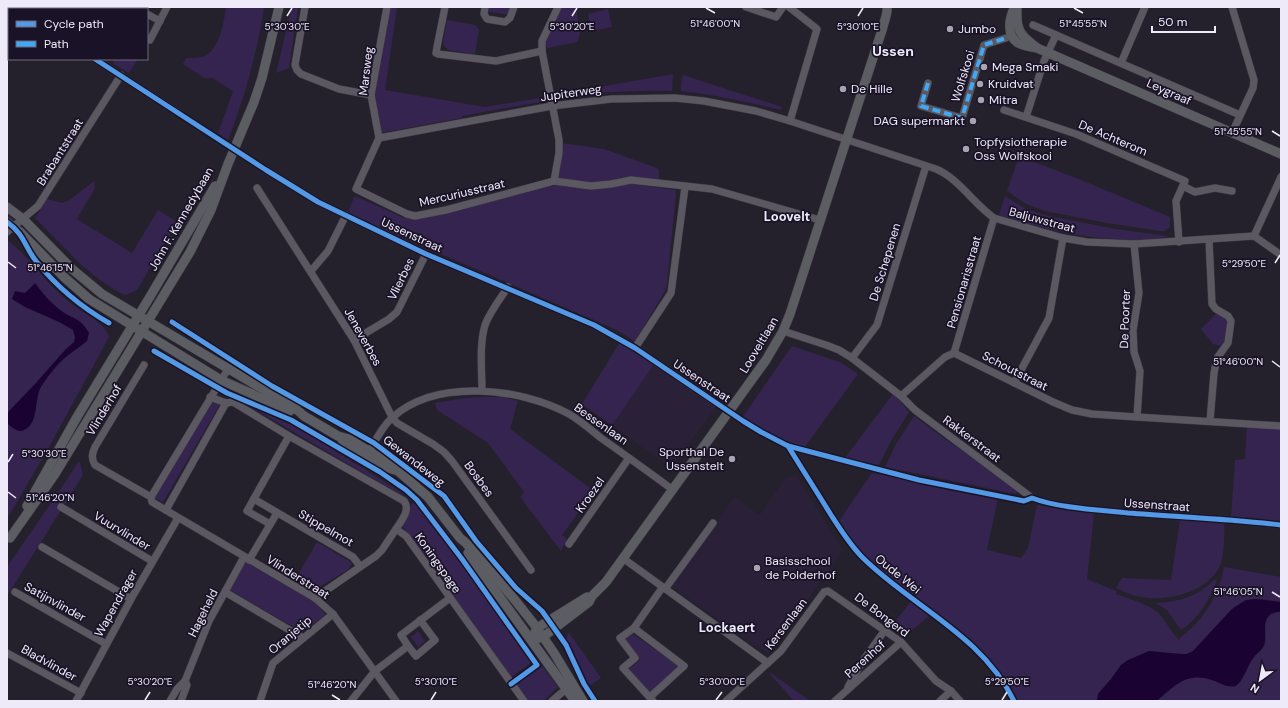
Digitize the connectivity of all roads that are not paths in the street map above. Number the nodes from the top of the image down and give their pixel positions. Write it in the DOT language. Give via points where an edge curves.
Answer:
graph roads {
  1 [pos="167,7"];
  2 [pos="279,7"];
  3 [pos="305,7"];
  4 [pos="387,7"];
  5 [pos="445,7"];
  6 [pos="485,7"];
  7 [pos="514,7"];
  8 [pos="558,7"];
  9 [pos="746,7"];
  10 [pos="783,7"];
  11 [pos="789,7"];
  12 [pos="880,7"];
  13 [pos="887,7"];
  14 [pos="1016,7"];
  15 [pos="1145,7"];
  16 [pos="1232,7"];
  17 [pos="148,15"];
  18 [pos="884,20"];
  19 [pos="160,21"];
  20 [pos="1033,25"];
  21 [pos="1056,35"];
  22 [pos="1006,38"];
  23 [pos="150,40"];
  24 [pos="1050,49"];
  25 [pos="542,51"];
  26 [pos="105,62"];
  27 [pos="1121,63"];
  28 [pos="121,75"];
  29 [pos="928,83"];
  30 [pos="371,95"];
  31 [pos="552,106"];
  32 [pos="1004,110"];
  33 [pos="180,114"];
  34 [pos="1240,116"];
  35 [pos="1026,117"];
  36 [pos="790,121"];
  37 [pos="1232,133"];
  38 [pos="378,138"];
  39 [pos="846,140"];
  40 [pos="1281,154"];
  41 [pos="229,161"];
  42 [pos="926,166"];
  43 [pos="266,170"];
  44 [pos="1281,177"];
  45 [pos="554,181"];
  46 [pos="1183,186"];
  47 [pos="685,187"];
  48 [pos="257,188"];
  49 [pos="1232,192"];
  50 [pos="7,207"];
  51 [pos="346,215"];
  52 [pos="994,218"];
  53 [pos="23,219"];
  54 [pos="820,220"];
  55 [pos="9,227"];
  56 [pos="1254,236"];
  57 [pos="1063,238"];
  58 [pos="1209,240"];
  59 [pos="1179,242"];
  60 [pos="1134,244"];
  61 [pos="426,254"];
  62 [pos="1281,255"];
  63 [pos="311,271"];
  64 [pos="508,287"];
  65 [pos="139,316"];
  66 [pos="148,321"];
  67 [pos="132,326"];
  68 [pos="142,331"];
  69 [pos="783,331"];
  70 [pos="354,340"];
  71 [pos="635,348"];
  72 [pos="954,353"];
  73 [pos="852,358"];
  74 [pos="144,365"];
  75 [pos="228,369"];
  76 [pos="221,380"];
  77 [pos="1014,383"];
  78 [pos="482,391"];
  79 [pos="901,396"];
  80 [pos="210,397"];
  81 [pos="716,403"];
  82 [pos="226,404"];
  83 [pos="304,416"];
  84 [pos="392,417"];
  85 [pos="1137,417"];
  86 [pos="1210,421"];
  87 [pos="1281,426"];
  88 [pos="289,436"];
  89 [pos="368,453"];
  90 [pos="629,458"];
  91 [pos="673,490"];
  92 [pos="151,498"];
  93 [pos="1032,498"];
  94 [pos="254,499"];
  95 [pos="61,507"];
  96 [pos="166,510"];
  97 [pos="277,513"];
  98 [pos="178,518"];
  99 [pos="713,523"];
  100 [pos="270,524"];
  101 [pos="1281,525"];
  102 [pos="396,529"];
  103 [pos="460,538"];
  104 [pos="8,540"];
  105 [pos="569,544"];
  106 [pos="42,547"];
  107 [pos="247,558"];
  108 [pos="624,559"];
  109 [pos="152,561"];
  110 [pos="360,566"];
  111 [pos="531,570"];
  112 [pos="663,588"];
  113 [pos="15,592"];
  114 [pos="225,592"];
  115 [pos="592,596"];
  116 [pos="820,597"];
  117 [pos="315,598"];
  118 [pos="450,598"];
  119 [pos="131,599"];
  120 [pos="333,614"];
  121 [pos="420,620"];
  122 [pos="537,628"];
  123 [pos="634,628"];
  124 [pos="885,630"];
  125 [pos="543,637"];
  126 [pos="303,638"];
  127 [pos="532,640"];
  128 [pos="901,642"];
  129 [pos="106,644"];
  130 [pos="408,646"];
  131 [pos="7,653"];
  132 [pos="768,663"];
  133 [pos="375,671"];
  134 [pos="185,681"];
  135 [pos="566,689"];
  136 [pos="951,691"];
  137 [pos="80,693"];
  138 [pos="844,693"];
  139 [pos="573,698"];
  140 [pos="652,699"];
  141 [pos="76,701"];
  142 [pos="170,701"];
  143 [pos="182,701"];
  144 [pos="260,701"];
  145 [pos="351,701"];
  146 [pos="396,701"];
  147 [pos="524,701"];
  148 [pos="552,701"];
  149 [pos="583,701"];
  150 [pos="726,701"];
  151 [pos="835,701"];
  152 [pos="940,701"];
  153 [pos="960,701"];
  1 -- 19 [label="street"];
  2 -- 41 [label="street" via="262,78"];
  3 -- 30 [label="street" via="297,70 339,89"];
  4 -- 30 [label="street, Marsweg"];
  5 -- 25 [label="street" via="436,53 438,54 496,61"];
  6 -- 7 [label="street" via="484,14 487,19 504,22 510,18"];
  8 -- 25 [label="street" via="542,41"];
  9 -- 10 [label="street" via="776,17"];
  11 -- 36 [label="street" via="817,29"];
  12 -- 18 [label="street"];
  13 -- 18 [label="street, Looveltlaan"];
  14 -- 24 [label="street, Leygraaf" via="1010,22 1012,36 1023,45"];
  15 -- 27 [label="street"];
  16 -- 34 [label="street" via="1254,80"];
  17 -- 19 [label="street"];
  18 -- 39 [label="street, Looveltlaan"];
  19 -- 23 [label="street"];
  20 -- 21 [label="street, Leygraaf"];
  21 -- 24 [label="street"];
  21 -- 27 [label="street, Leygraaf"];
  22 -- 29 [label="street, Wolfskooi" via="984,45 962,118 921,106"];
  24 -- 35 [label="street"];
  24 -- 37 [label="street, Leygraaf"];
  25 -- 31 [label="street"];
  26 -- 28 [label="street"];
  27 -- 34 [label="street, Leygraaf"];
  28 -- 33 [label="street"];
  28 -- 53 [label="street, Brabantstraat" via="45,196"];
  30 -- 38 [label="street, Marsweg"];
  31 -- 36 [label="street, Jupiterweg" via="610,99 675,98 735,107"];
  31 -- 38 [label="street, Jupiterweg"];
  31 -- 45 [label="street" via="559,152"];
  32 -- 35 [label="street, De Achterom"];
  34 -- 37 [label="street"];
  35 -- 46 [label="street, De Achterom" via="1076,134 1185,181"];
  36 -- 39 [label="street, Jupiterweg"];
  37 -- 40 [label="street, Leygraaf"];
  38 -- 45 [label="street, Mercuriusstraat" via="356,189 407,214 416,216 446,210"];
  39 -- 42 [label="street, Baljuwstraat"];
  39 -- 54 [label="street, Looveltlaan"];
  41 -- 65 [label="street, John F. Kennedybaan"];
  41 -- 66 [label="street, John F. Kennedybaan" via="211,210 190,252"];
  42 -- 52 [label="street, Baljuwstraat" via="946,173"];
  42 -- 73 [label="street, De Schepenen" via="877,325"];
  43 -- 51 [label="street, Ussenstraat" via="318,202"];
  44 -- 56 [label="street"];
  45 -- 47 [label="street, Mercuriusstraat" via="592,186 631,180"];
  46 -- 49 [label="street, De Achterom" via="1195,192 1215,188"];
  46 -- 59 [label="street" via="1176,201"];
  47 -- 54 [label="street, Mercuriusstraat" via="712,189"];
  47 -- 71 [label="street" via="671,293"];
  48 -- 63 [label="street, Jeneverbes"];
  50 -- 53 [label="street, Gewandeweg"];
  51 -- 61 [label="street, Ussenstraat"];
  51 -- 63 [label="street" via="328,251"];
  52 -- 57 [label="street, Baljuwstraat"];
  52 -- 72 [label="street, Pensionarisstraat"];
  53 -- 55 [label="street, Brabantstraat"];
  53 -- 65 [label="street, Gewandeweg" via="72,269 102,294"];
  54 -- 69 [label="street, Looveltlaan"];
  55 -- 67 [label="street, Gewandeweg" via="89,299"];
  56 -- 58 [label="street, Baljuwstraat"];
  56 -- 62 [label="street"];
  57 -- 60 [label="street, Baljuwstraat"];
  57 -- 77 [label="street" via="1049,318"];
  58 -- 59 [label="street, Baljuwstraat"];
  58 -- 86 [label="street" via="1212,304 1233,318 1228,343 1217,358"];
  59 -- 60 [label="street, Baljuwstraat"];
  60 -- 85 [label="street, De Poorter" via="1139,293 1133,330 1134,352 1140,371"];
  61 -- 64 [label="street, Ussenstraat"];
  61 -- 70 [label="street, Vlierbes" via="397,312"];
  63 -- 70 [label="street, Jeneverbes"];
  64 -- 71 [label="street, Ussenstraat" via="594,325"];
  64 -- 78 [label="street" via="485,326 481,351"];
  65 -- 66 [label="street, Gewandeweg"];
  65 -- 67 [label="street, John F. Kennedybaan"];
  66 -- 68 [label="street, John F. Kennedybaan"];
  66 -- 75 [label="street, Gewandeweg"];
  67 -- 68 [label="street, Gewandeweg"];
  67 -- 104 [label="street, John F. Kennedybaan"];
  68 -- 76 [label="street, Gewandeweg"];
  68 -- 104 [label="street, John F. Kennedybaan" via="56,474"];
  69 -- 73 [label="street" via="839,350"];
  69 -- 91 [label="street, Looveltlaan" via="766,360"];
  70 -- 84 [label="street, Jeneverbes"];
  71 -- 81 [label="street, Ussenstraat"];
  72 -- 77 [label="street, Schoutstraat"];
  72 -- 79 [label="street" via="945,356"];
  73 -- 79 [label="street"];
  74 -- 92 [label="street, Vlinderhof" via="95,447 92,460 95,465"];
  75 -- 76 [label="street"];
  75 -- 83 [label="street, Gewandeweg" via="295,408"];
  76 -- 80 [label="street"];
  76 -- 83 [label="street, Gewandeweg"];
  77 -- 85 [label="street, Schoutstraat" via="1072,410"];
  78 -- 84 [label="street, Bessenlaan" via="434,397 414,403"];
  78 -- 90 [label="street, Bessenlaan" via="522,396 545,403 571,415"];
  79 -- 93 [label="street, Rakkerstraat" via="915,410"];
  80 -- 82 [label="street"];
  80 -- 92 [label="street"];
  82 -- 88 [label="street" via="232,402"];
  82 -- 96 [label="street"];
  83 -- 89 [label="street, Gewandeweg" via="338,436 350,439"];
  84 -- 89 [label="street, Bessenlaan"];
  84 -- 111 [label="street, Bosbes" via="397,423 444,452"];
  85 -- 86 [label="street, Schoutstraat"];
  86 -- 87 [label="street, Schoutstraat"];
  88 -- 94 [label="street"];
  88 -- 102 [label="street" via="404,501 407,510"];
  89 -- 103 [label="street, Gewandeweg" via="386,460 428,497"];
  90 -- 91 [label="street, Bessenlaan"];
  90 -- 105 [label="street, Kroezel"];
  91 -- 108 [label="street, Looveltlaan"];
  92 -- 96 [label="street, Vlinderhof" via="152,502"];
  93 -- 101 [label="street, Ussenstraat" via="1047,503 1101,510"];
  94 -- 97 [label="street, Stippelmot"];
  94 -- 100 [label="street" via="247,511"];
  95 -- 109 [label="street, Vuurvlinder"];
  96 -- 98 [label="street, Vlinderhof"];
  97 -- 100 [label="street"];
  97 -- 110 [label="street, Stippelmot" via="353,557"];
  98 -- 107 [label="street, Vlinderstraat"];
  98 -- 109 [label="street, Wapendrager"];
  99 -- 112 [label="street"];
  100 -- 107 [label="street"];
  102 -- 110 [label="street" via="382,550"];
  102 -- 118 [label="street, Koningspage" via="406,536"];
  103 -- 122 [label="street, Gewandeweg"];
  103 -- 127 [label="street, Gewandeweg" via="463,547"];
  106 -- 119 [label="street"];
  107 -- 114 [label="street, Hageheld"];
  107 -- 117 [label="street, Vlinderstraat"];
  108 -- 112 [label="street, Kersenlaan"];
  108 -- 115 [label="street, Looveltlaan"];
  109 -- 119 [label="street, Wapendrager"];
  110 -- 117 [label="street"];
  112 -- 123 [label="street"];
  112 -- 132 [label="street, Kersenlaan"];
  113 -- 129 [label="street, Satijnvlinder"];
  114 -- 126 [label="street"];
  114 -- 134 [label="street, Hageheld" via="209,621"];
  115 -- 122 [label="street, Looveltlaan"];
  115 -- 125 [label="street, Looveltlaan" via="589,602"];
  116 -- 124 [label="street, De Bongerd" via="824,592 833,593"];
  116 -- 132 [label="street, Kersenlaan" via="781,651"];
  117 -- 120 [label="street, Vlinderstraat"];
  118 -- 121 [label="street"];
  118 -- 147 [label="street, Koningspage"];
  119 -- 129 [label="street, Wapendrager"];
  120 -- 126 [label="street, Oranjetip"];
  120 -- 133 [label="street, Vlinderstraat"];
  121 -- 130 [label="street" via="401,636"];
  121 -- 130 [label="street" via="435,640 416,656"];
  122 -- 125 [label="street, Gewandeweg"];
  122 -- 127 [label="street"];
  123 -- 140 [label="street" via="620,638 634,658 623,668"];
  123 -- 140 [label="street" via="684,666"];
  124 -- 128 [label="street, De Bongerd"];
  124 -- 138 [label="street, Perenhof"];
  125 -- 127 [label="street, Looveltlaan"];
  125 -- 139 [label="street, Gewandeweg"];
  126 -- 144 [label="street, Oranjetip" via="273,663"];
  127 -- 135 [label="street, Gewandeweg"];
  128 -- 136 [label="street, De Bongerd" via="936,681"];
  128 -- 138 [label="street, Perenhof"];
  129 -- 137 [label="street, Wapendrager"];
  130 -- 133 [label="street"];
  131 -- 137 [label="street, Bladvlinder"];
  132 -- 150 [label="street, Kersenlaan"];
  133 -- 145 [label="street"];
  133 -- 146 [label="street, Vlinderstraat"];
  134 -- 142 [label="street, Hageheld"];
  134 -- 143 [label="street, Hageheld" via="187,685"];
  135 -- 139 [label="street, Gewandeweg"];
  135 -- 148 [label="street"];
  136 -- 152 [label="street"];
  136 -- 153 [label="street, De Bongerd"];
  137 -- 141 [label="street, Wapendrager"];
  138 -- 151 [label="street, Perenhof"];
  139 -- 149 [label="street, Gewandeweg"];
}
